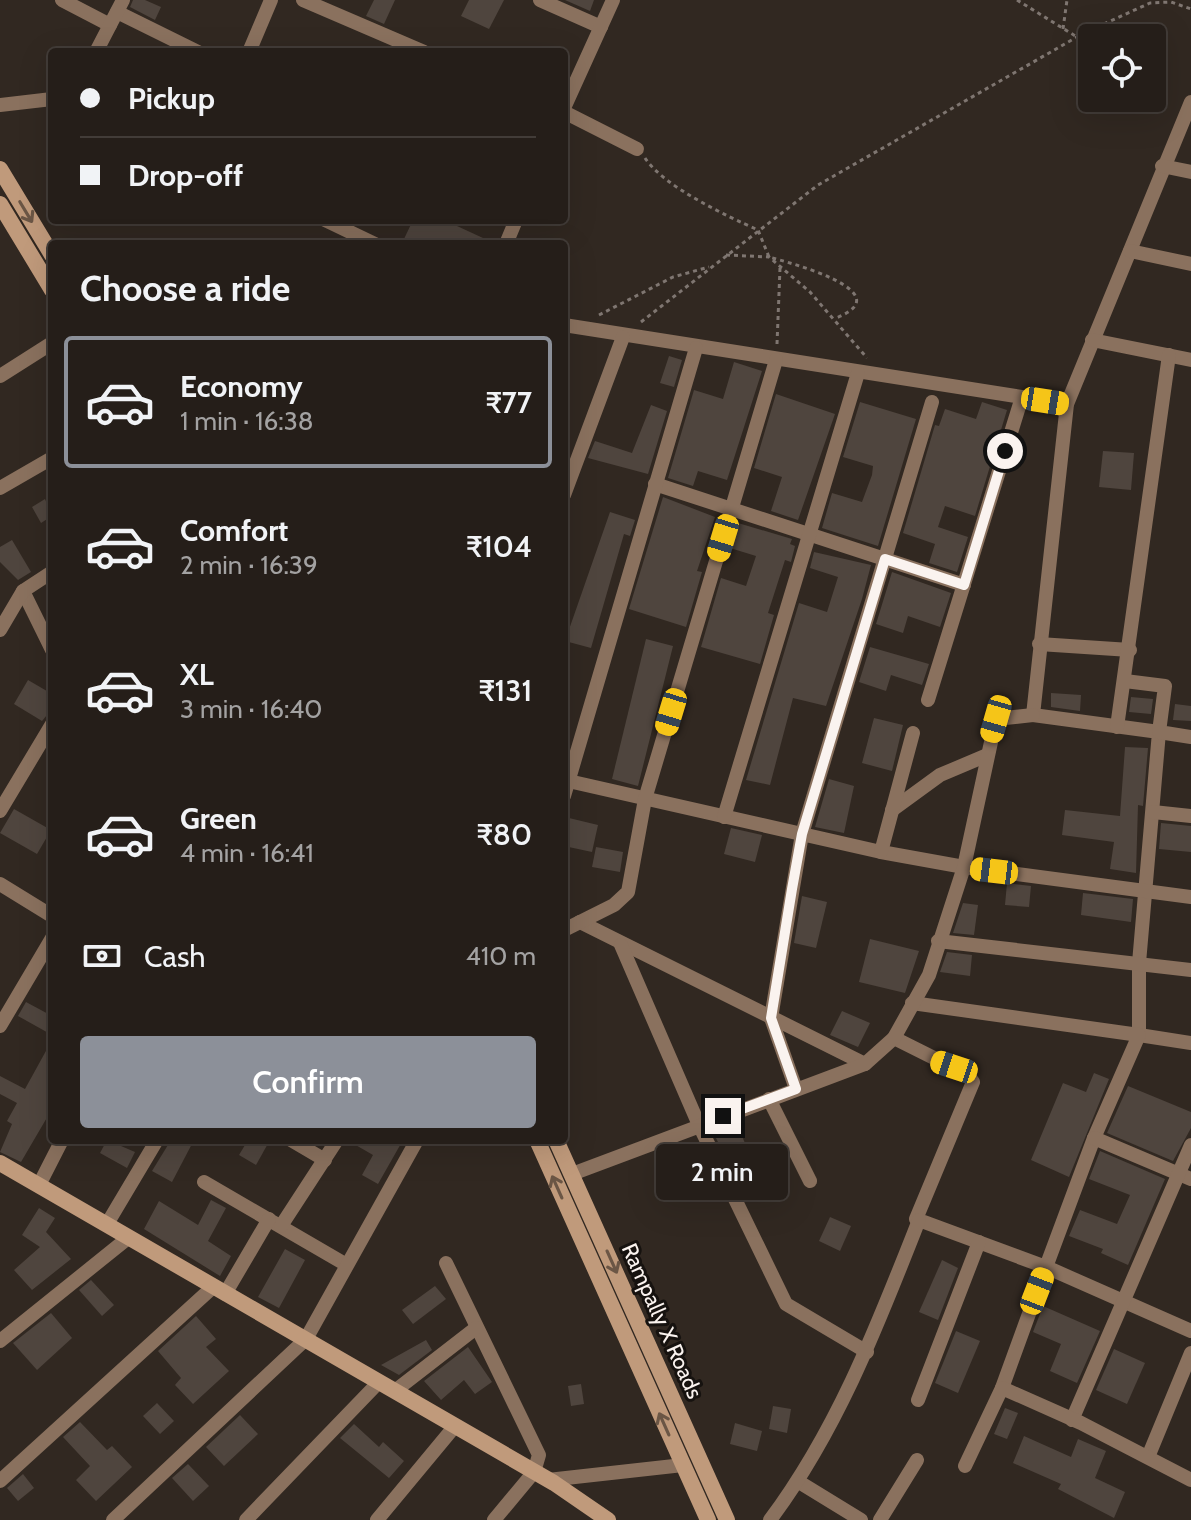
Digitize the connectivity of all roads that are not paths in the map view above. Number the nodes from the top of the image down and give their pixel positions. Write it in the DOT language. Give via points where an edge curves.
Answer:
graph roads {
  1 [pos="62,0"];
  2 [pos="271,0"];
  3 [pos="303,0"];
  4 [pos="540,0"];
  5 [pos="613,0"];
  6 [pos="117,12"];
  7 [pos="601,27"];
  8 [pos="98,48"];
  9 [pos="190,48"];
  10 [pos="251,48"];
  11 [pos="415,48"];
  12 [pos="48,99"];
  13 [pos="568,101"];
  14 [pos="1191,104"];
  15 [pos="0,105"];
  16 [pos="568,112"];
  17 [pos="637,149"];
  18 [pos="1162,166"];
  19 [pos="0,169"];
  20 [pos="1191,172"];
  21 [pos="0,204"];
  22 [pos="333,224"];
  23 [pos="367,240"];
  24 [pos="48,248"];
  25 [pos="1130,251"];
  26 [pos="1191,264"];
  27 [pos="48,283"];
  28 [pos="572,327"];
  29 [pos="623,337"];
  30 [pos="1092,340"];
  31 [pos="48,346"];
  32 [pos="696,348"];
  33 [pos="1169,355"];
  34 [pos="776,360"];
  35 [pos="1191,360"];
  36 [pos="858,373"];
  37 [pos="0,376"];
  38 [pos="1022,397"];
  39 [pos="932,402"];
  40 [pos="1067,404"];
  41 [pos="48,460"];
  42 [pos="568,484"];
  43 [pos="655,484"];
  44 [pos="0,488"];
  45 [pos="731,509"];
  46 [pos="809,534"];
  47 [pos="885,559"];
  48 [pos="48,575"];
  49 [pos="964,585"];
  50 [pos="23,591"];
  51 [pos="0,630"];
  52 [pos="48,642"];
  53 [pos="1039,644"];
  54 [pos="1130,650"];
  55 [pos="1125,681"];
  56 [pos="928,700"];
  57 [pos="1033,715"];
  58 [pos="1117,727"];
  59 [pos="48,731"];
  60 [pos="1159,732"];
  61 [pos="913,733"];
  62 [pos="1191,737"];
  63 [pos="985,756"];
  64 [pos="568,775"];
  65 [pos="568,786"];
  66 [pos="645,799"];
  67 [pos="892,810"];
  68 [pos="0,811"];
  69 [pos="1153,812"];
  70 [pos="1191,816"];
  71 [pos="724,817"];
  72 [pos="802,834"];
  73 [pos="881,852"];
  74 [pos="964,867"];
  75 [pos="0,884"];
  76 [pos="1147,891"];
  77 [pos="1191,897"];
  78 [pos="48,914"];
  79 [pos="580,922"];
  80 [pos="568,928"];
  81 [pos="938,941"];
  82 [pos="48,945"];
  83 [pos="621,945"];
  84 [pos="1139,963"];
  85 [pos="1191,970"];
  86 [pos="912,1003"];
  87 [pos="771,1018"];
  88 [pos="0,1026"];
  89 [pos="1139,1035"];
  90 [pos="894,1038"];
  91 [pos="1191,1043"];
  92 [pos="865,1064"];
  93 [pos="796,1089"];
  94 [pos="769,1099"];
  95 [pos="699,1125"];
  96 [pos="1094,1138"];
  97 [pos="60,1144"];
  98 [pos="155,1144"];
  99 [pos="298,1144"];
  100 [pos="335,1144"];
  101 [pos="415,1144"];
  102 [pos="539,1144"];
  103 [pos="558,1144"];
  104 [pos="1191,1145"];
  105 [pos="325,1160"];
  106 [pos="0,1163"];
  107 [pos="572,1174"];
  108 [pos="1184,1176"];
  109 [pos="810,1181"];
  110 [pos="204,1182"];
  111 [pos="39,1185"];
  112 [pos="919,1220"];
  113 [pos="275,1223"];
  114 [pos="107,1224"];
  115 [pos="128,1238"];
  116 [pos="979,1242"];
  117 [pos="446,1263"];
  118 [pos="345,1264"];
  119 [pos="1046,1267"];
  120 [pos="219,1291"];
  121 [pos="1125,1302"];
  122 [pos="476,1328"];
  123 [pos="1191,1331"];
  124 [pos="306,1339"];
  125 [pos="0,1341"];
  126 [pos="867,1352"];
  127 [pos="1191,1353"];
  128 [pos="379,1382"];
  129 [pos="1002,1388"];
  130 [pos="396,1390"];
  131 [pos="918,1400"];
  132 [pos="1072,1420"];
  133 [pos="455,1426"];
  134 [pos="1148,1457"];
  135 [pos="917,1460"];
  136 [pos="683,1465"];
  137 [pos="965,1466"];
  138 [pos="541,1476"];
  139 [pos="1191,1480"];
  140 [pos="0,1481"];
  141 [pos="799,1482"];
  142 [pos="113,1520"];
  143 [pos="246,1520"];
  144 [pos="377,1520"];
  145 [pos="494,1520"];
  146 [pos="608,1520"];
  147 [pos="708,1520"];
  148 [pos="727,1520"];
  149 [pos="770,1520"];
  150 [pos="861,1520"];
  151 [pos="880,1520"];
  1 -- 6 [label="street"];
  2 -- 10 [label="street"];
  3 -- 11 [label="street"];
  4 -- 7 [label="street"];
  5 -- 7 [label="street"];
  6 -- 8 [label="street"];
  6 -- 9 [label="street"];
  7 -- 13 [label="street"];
  12 -- 15 [label="street"];
  14 -- 18 [label="street"];
  16 -- 17 [label="street"];
  18 -- 20 [label="street"];
  18 -- 25 [label="street"];
  19 -- 24 [label="main road, one-way"];
  21 -- 27 [label="main road"];
  22 -- 23 [label="street"];
  25 -- 26 [label="street"];
  25 -- 30 [label="street"];
  28 -- 29 [label="street"];
  29 -- 32 [label="street"];
  29 -- 42 [label="street"];
  30 -- 33 [label="street"];
  30 -- 40 [label="street"];
  31 -- 37 [label="street"];
  32 -- 34 [label="street"];
  32 -- 43 [label="street"];
  33 -- 35 [label="street"];
  33 -- 54 [label="street"];
  34 -- 36 [label="street"];
  34 -- 45 [label="street"];
  36 -- 38 [label="street"];
  36 -- 46 [label="street"];
  38 -- 40 [label="street"];
  38 -- 49 [label="street"];
  39 -- 47 [label="street"];
  40 -- 53 [label="street"];
  41 -- 44 [label="street"];
  43 -- 45 [label="street"];
  43 -- 64 [label="street"];
  45 -- 46 [label="street"];
  45 -- 66 [label="street"];
  46 -- 47 [label="street"];
  46 -- 71 [label="street"];
  47 -- 49 [label="street"];
  47 -- 72 [label="street"];
  48 -- 50 [label="street"];
  49 -- 56 [label="street"];
  50 -- 51 [label="street"];
  50 -- 52 [label="street"];
  53 -- 54 [label="street"];
  53 -- 57 [label="street"];
  54 -- 55 [label="street"];
  55 -- 58 [label="street"];
  55 -- 60 [label="street" via="1165,686"];
  57 -- 58 [label="street"];
  57 -- 63 [label="street" via="996,719"];
  58 -- 60 [label="street"];
  59 -- 68 [label="street"];
  60 -- 62 [label="street"];
  60 -- 69 [label="street"];
  61 -- 67 [label="street"];
  63 -- 67 [label="street" via="940,775"];
  63 -- 74 [label="street"];
  65 -- 66 [label="street"];
  66 -- 71 [label="street"];
  66 -- 79 [label="street" via="628,892"];
  67 -- 73 [label="street"];
  69 -- 70 [label="street"];
  69 -- 76 [label="street"];
  71 -- 72 [label="street"];
  72 -- 73 [label="street"];
  72 -- 87 [label="street"];
  73 -- 74 [label="street"];
  74 -- 76 [label="street"];
  74 -- 81 [label="street"];
  75 -- 78 [label="street"];
  76 -- 77 [label="street"];
  76 -- 84 [label="street"];
  79 -- 80 [label="street"];
  79 -- 83 [label="street"];
  81 -- 84 [label="street"];
  81 -- 86 [label="street" via="929,975"];
  82 -- 88 [label="street"];
  83 -- 87 [label="street"];
  83 -- 95 [label="street"];
  84 -- 85 [label="street"];
  84 -- 89 [label="street"];
  86 -- 89 [label="street"];
  86 -- 90 [label="street"];
  87 -- 92 [label="street"];
  87 -- 93 [label="street"];
  89 -- 91 [label="street"];
  89 -- 96 [label="street"];
  90 -- 92 [label="street"];
  90 -- 112 [label="street" via="973,1082 925,1191"];
  92 -- 93 [label="street"];
  93 -- 94 [label="street"];
  94 -- 95 [label="street"];
  94 -- 109 [label="street"];
  95 -- 107 [label="street"];
  95 -- 126 [label="street" via="786,1304"];
  96 -- 108 [label="street"];
  96 -- 119 [label="street"];
  97 -- 111 [label="street"];
  98 -- 114 [label="street"];
  99 -- 105 [label="street"];
  100 -- 105 [label="street"];
  101 -- 118 [label="street"];
  136 -- 102 [label="main road, one-way"];
  103 -- 107 [label="main road, Rampally X Roads"];
  104 -- 108 [label="street"];
  105 -- 113 [label="street"];
  106 -- 111 [label="main road"];
  107 -- 148 [label="main road, Rampally X Roads, one-way"];
  108 -- 121 [label="street"];
  110 -- 113 [label="street"];
  111 -- 114 [label="main road"];
  112 -- 116 [label="street"];
  112 -- 126 [label="street"];
  113 -- 118 [label="street"];
  113 -- 120 [label="street"];
  114 -- 115 [label="main road"];
  115 -- 120 [label="main road"];
  115 -- 125 [label="street"];
  116 -- 119 [label="street"];
  116 -- 131 [label="street"];
  117 -- 122 [label="street"];
  118 -- 124 [label="street"];
  119 -- 121 [label="street"];
  119 -- 129 [label="street"];
  120 -- 124 [label="main road"];
  120 -- 140 [label="street"];
  121 -- 123 [label="street"];
  121 -- 132 [label="street"];
  122 -- 130 [label="street"];
  122 -- 138 [label="street" via="537,1450"];
  124 -- 128 [label="main road"];
  124 -- 142 [label="street"];
  126 -- 141 [label="street"];
  127 -- 134 [label="street"];
  128 -- 130 [label="main road"];
  128 -- 143 [label="street"];
  129 -- 132 [label="street"];
  129 -- 137 [label="street"];
  130 -- 133 [label="main road"];
  132 -- 134 [label="street"];
  133 -- 138 [label="main road"];
  133 -- 144 [label="street"];
  134 -- 139 [label="street"];
  135 -- 151 [label="street"];
  136 -- 138 [label="street"];
  136 -- 147 [label="main road"];
  138 -- 145 [label="street"];
  138 -- 146 [label="main road"];
  141 -- 149 [label="street"];
  141 -- 150 [label="street"];
}
